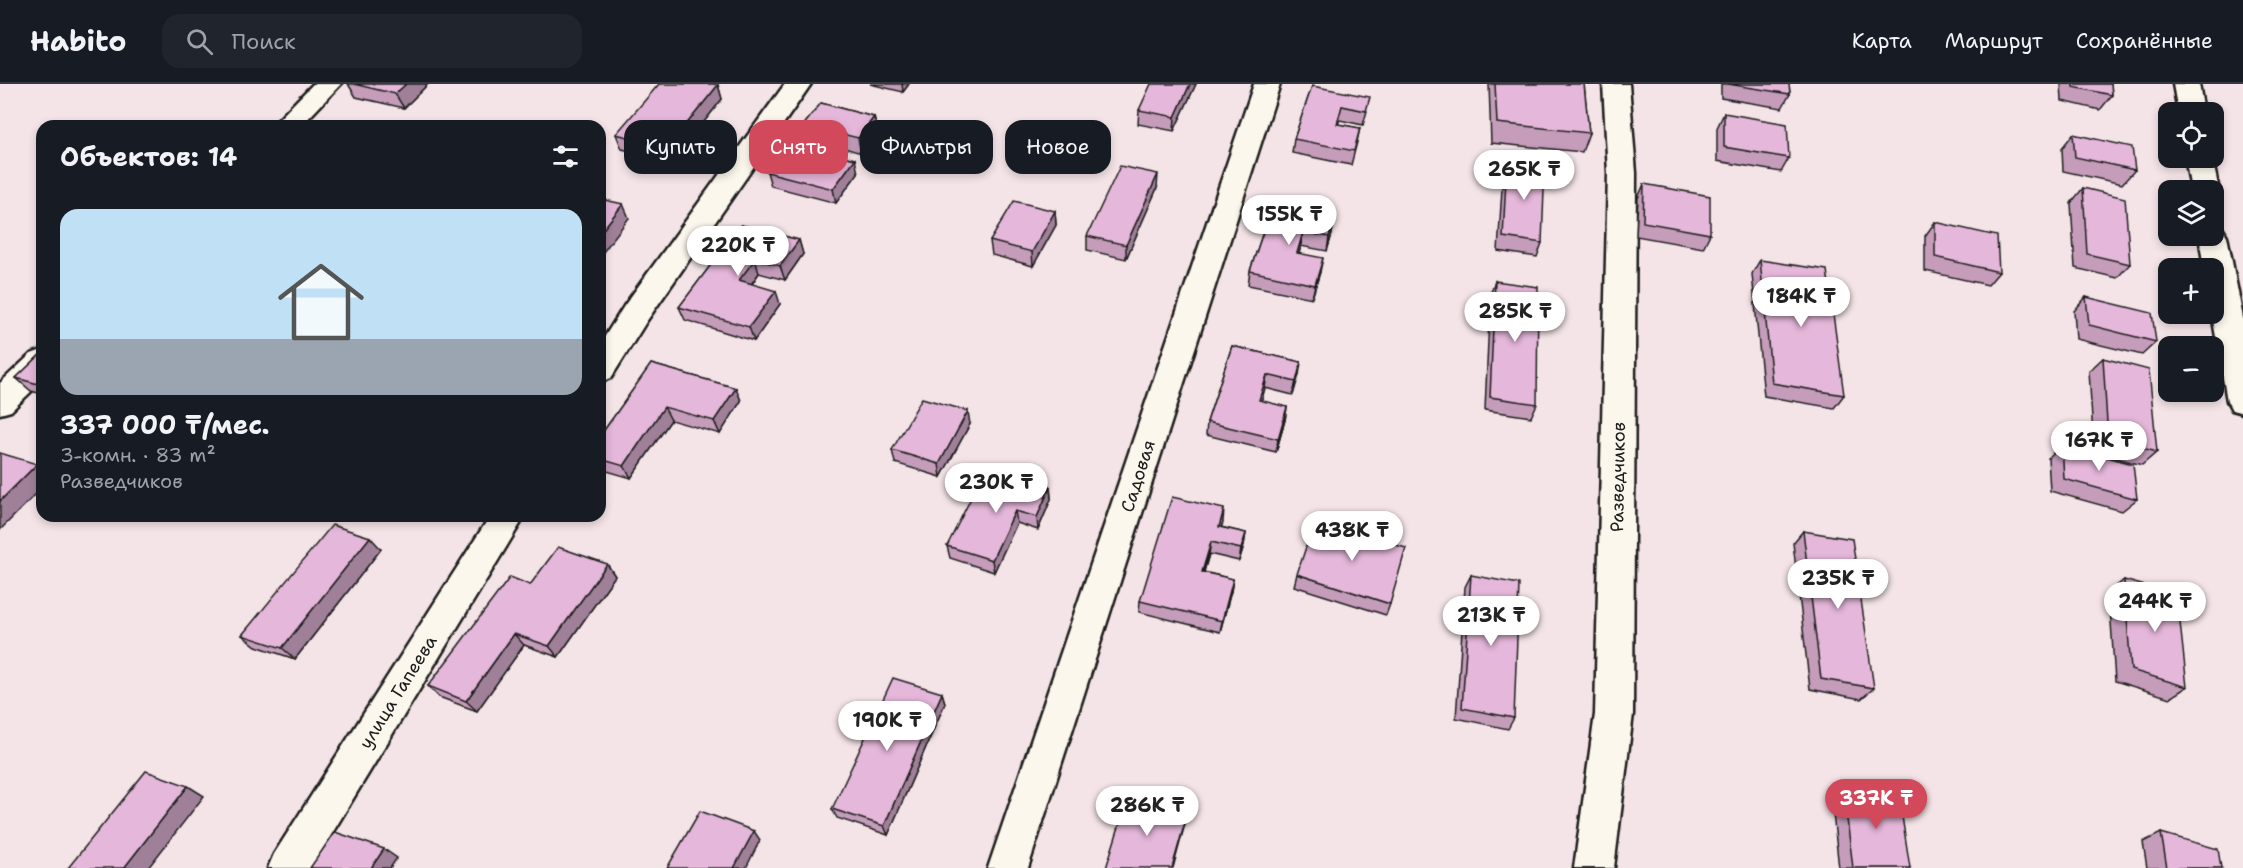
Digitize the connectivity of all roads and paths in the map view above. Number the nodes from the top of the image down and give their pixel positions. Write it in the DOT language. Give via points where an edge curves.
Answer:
graph roads {
  1 [pos="328,84"];
  2 [pos="798,84"];
  3 [pos="1268,84"];
  4 [pos="1616,84"];
  5 [pos="2186,84"];
  6 [pos="2189,102"];
  7 [pos="291,120"];
  8 [pos="2215,246"];
  9 [pos="606,360"];
  10 [pos="36,368"];
  11 [pos="2243,401"];
  12 [pos="0,402"];
  13 [pos="504,522"];
  14 [pos="288,868"];
  15 [pos="1008,868"];
  16 [pos="1594,868"];
  1 -- 7 [label="street"];
  2 -- 9 [label="street"];
  3 -- 15 [label="street, Садовая"];
  4 -- 16 [label="street, Разведчиков" via="1622,173 1614,714"];
  5 -- 6 [label="street"];
  8 -- 11 [label="street"];
  10 -- 12 [label="street"];
  13 -- 14 [label="street, улица Гапеева"];
}
